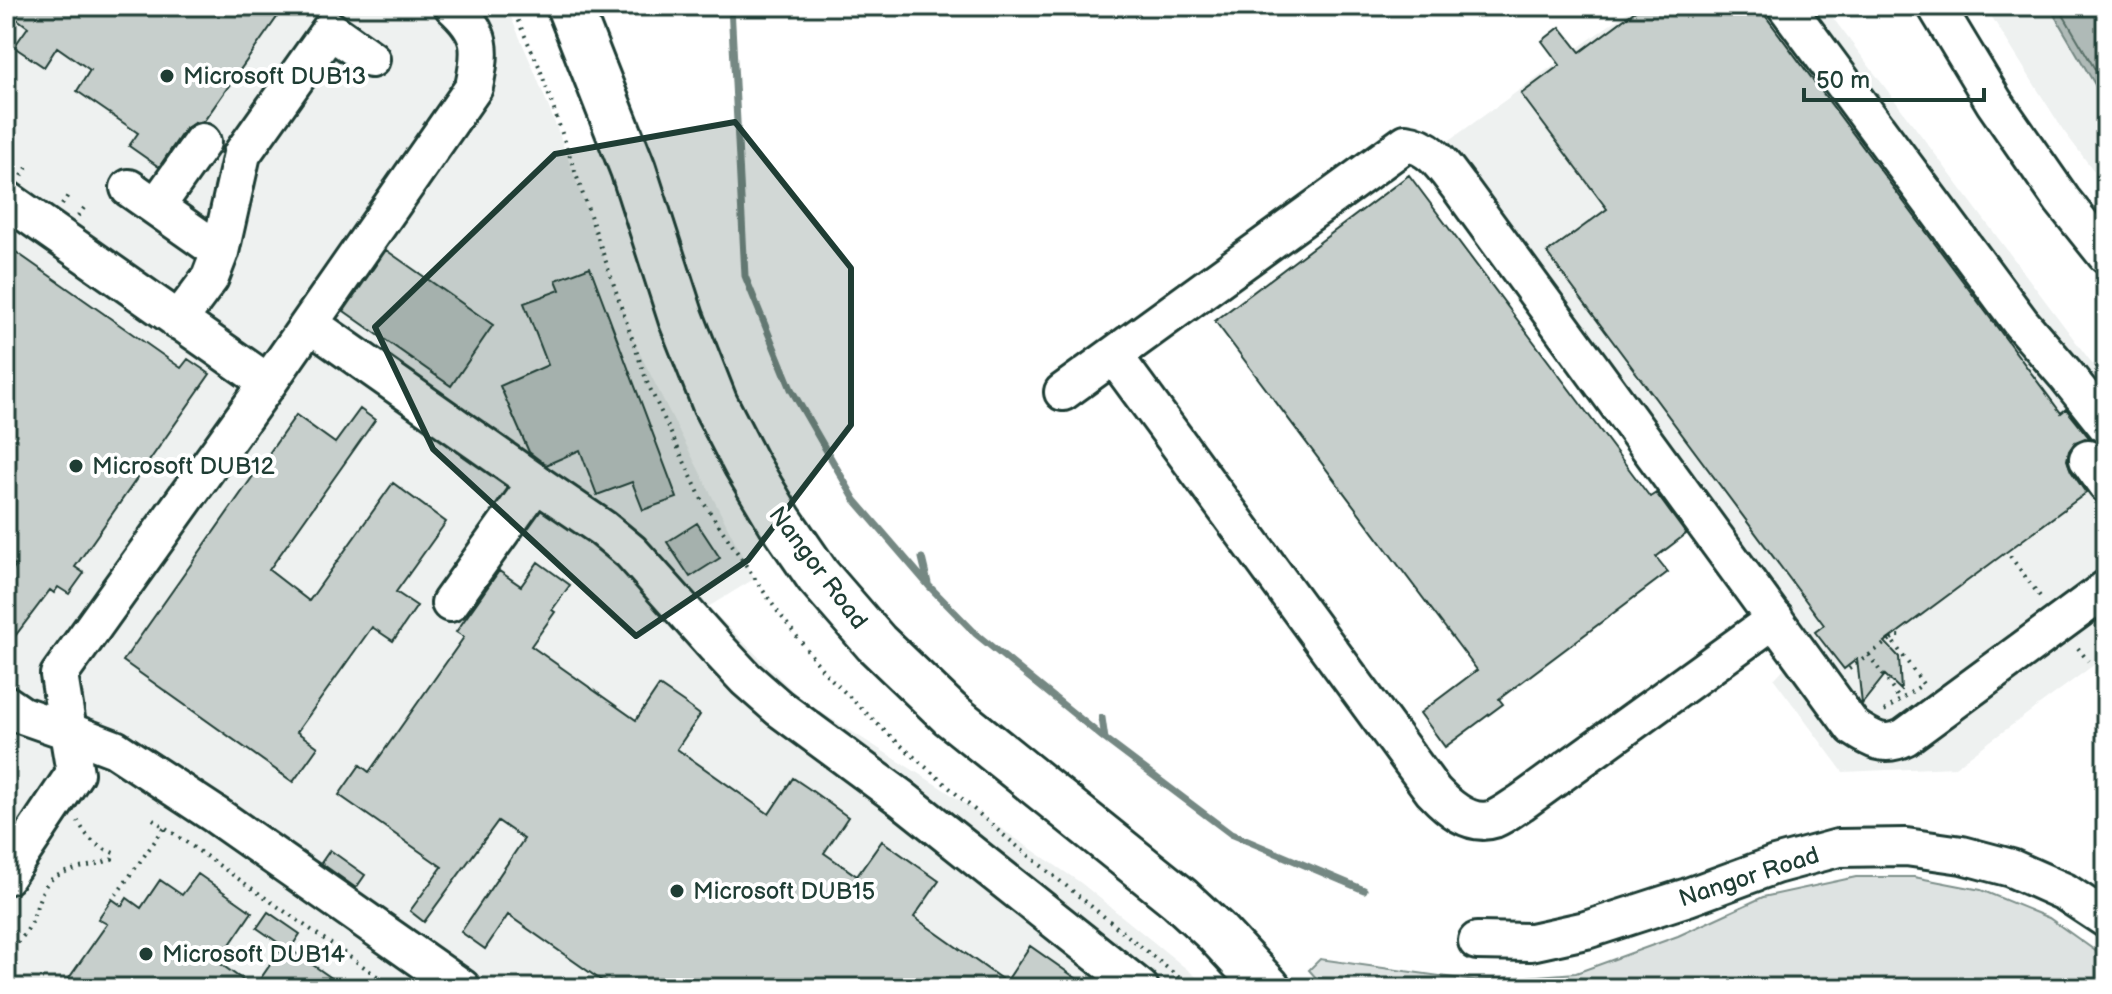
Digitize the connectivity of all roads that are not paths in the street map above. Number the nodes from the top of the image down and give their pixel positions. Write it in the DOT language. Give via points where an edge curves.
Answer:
graph roads {
  1 [pos="569,6"];
  2 [pos="1786,6"];
  3 [pos="1936,6"];
  4 [pos="460,9"];
  5 [pos="371,59"];
  6 [pos="202,142"];
  7 [pos="13,188"];
  8 [pos="220,252"];
  9 [pos="2106,255"];
  10 [pos="178,321"];
  11 [pos="310,324"];
  12 [pos="1114,356"];
  13 [pos="268,383"];
  14 [pos="1063,392"];
  15 [pos="2106,425"];
  16 [pos="536,483"];
  17 [pos="2106,589"];
  18 [pos="450,603"];
  19 [pos="1775,619"];
  20 [pos="6,704"];
  21 [pos="68,731"];
  22 [pos="6,876"];
  23 [pos="2106,919"];
  24 [pos="1477,941"];
  25 [pos="462,988"];
  26 [pos="1140,988"];
  27 [pos="1268,988"];
  1 -- 27 [label="main road, Nangor Road" via="715,404 753,476 818,576 876,643 950,714 1179,898"];
  2 -- 15 [label="street" via="2021,323"];
  3 -- 9 [label="street" via="1994,102"];
  4 -- 11 [label="street" via="478,39 474,87"];
  5 -- 8 [label="street" via="330,30 242,154"];
  6 -- 8 [label="street" via="142,198"];
  7 -- 10 [label="street"];
  8 -- 10 [label="street" via="210,278"];
  10 -- 13 [label="street"];
  11 -- 13 [label="street"];
  11 -- 16 [label="street"];
  12 -- 14 [label="street"];
  12 -- 19 [label="street" via="1433,791 1464,816 1495,818 1522,802"];
  12 -- 19 [label="street" via="1406,143 1418,145 1460,188"];
  13 -- 21 [label="street" via="59,675"];
  16 -- 18 [label="street"];
  16 -- 26 [label="street" via="631,552 779,708"];
  17 -- 19 [label="street" via="1905,737 1887,743 1853,727"];
  20 -- 21 [label="street"];
  21 -- 22 [label="street" via="75,773"];
  21 -- 25 [label="street" via="115,749"];
  23 -- 24 [label="street, Nangor Road" via="2065,892 2011,868 1962,855 1906,847 1838,848 1586,930 1531,942"];
}
